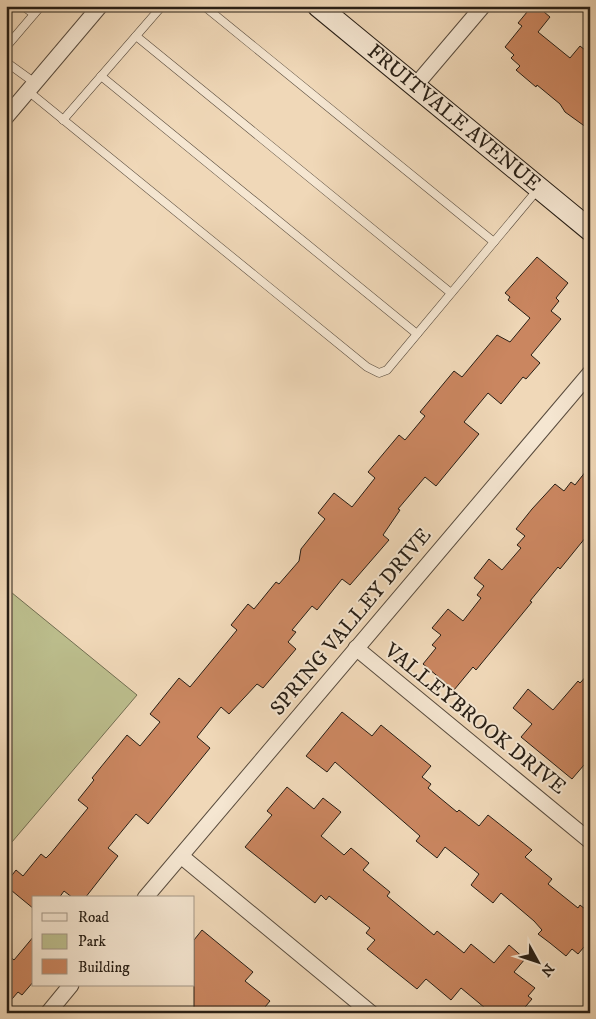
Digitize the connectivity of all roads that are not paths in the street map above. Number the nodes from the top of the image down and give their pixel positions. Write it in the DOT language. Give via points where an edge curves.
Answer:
graph roads {
  1 [pos="24,6"];
  2 [pos="41,6"];
  3 [pos="100,6"];
  4 [pos="162,6"];
  5 [pos="204,6"];
  6 [pos="318,6"];
  7 [pos="483,6"];
  8 [pos="582,6"];
  9 [pos="590,12"];
  10 [pos="34,14"];
  11 [pos="136,36"];
  12 [pos="6,47"];
  13 [pos="6,62"];
  14 [pos="101,76"];
  15 [pos="416,86"];
  16 [pos="31,87"];
  17 [pos="6,117"];
  18 [pos="63,120"];
  19 [pos="539,188"];
  20 [pos="590,230"];
  21 [pos="494,242"];
  22 [pos="451,293"];
  23 [pos="417,334"];
  24 [pos="590,373"];
  25 [pos="356,648"];
  26 [pos="588,836"];
  27 [pos="181,856"];
  28 [pos="147,896"];
  29 [pos="70,986"];
  30 [pos="48,1013"];
  31 [pos="371,1013"];
  1 -- 10 [label="lane"];
  2 -- 10 [label="lane"];
  3 -- 16 [label="street"];
  4 -- 11 [label="lane"];
  5 -- 21 [label="lane"];
  6 -- 15 [label="main road, FRUITVALE AVENUE"];
  7 -- 15 [label="street"];
  8 -- 9 [label="lane"];
  10 -- 12 [label="lane"];
  11 -- 14 [label="lane"];
  11 -- 22 [label="lane"];
  13 -- 16 [label="lane"];
  14 -- 18 [label="lane"];
  14 -- 23 [label="lane"];
  15 -- 19 [label="main road, FRUITVALE AVENUE"];
  16 -- 17 [label="street"];
  16 -- 18 [label="lane"];
  18 -- 23 [label="lane" via="367,367 379,373 387,370"];
  19 -- 20 [label="main road, FRUITVALE AVENUE"];
  19 -- 21 [label="lane"];
  21 -- 22 [label="lane"];
  22 -- 23 [label="lane"];
  24 -- 25 [label="street, SPRING VALLEY DRIVE"];
  25 -- 26 [label="street, VALLEYBROOK DRIVE"];
  25 -- 27 [label="street, SPRING VALLEY DRIVE"];
  27 -- 28 [label="street, SPRING VALLEY DRIVE"];
  27 -- 31 [label="street"];
  29 -- 30 [label="street"];
}
